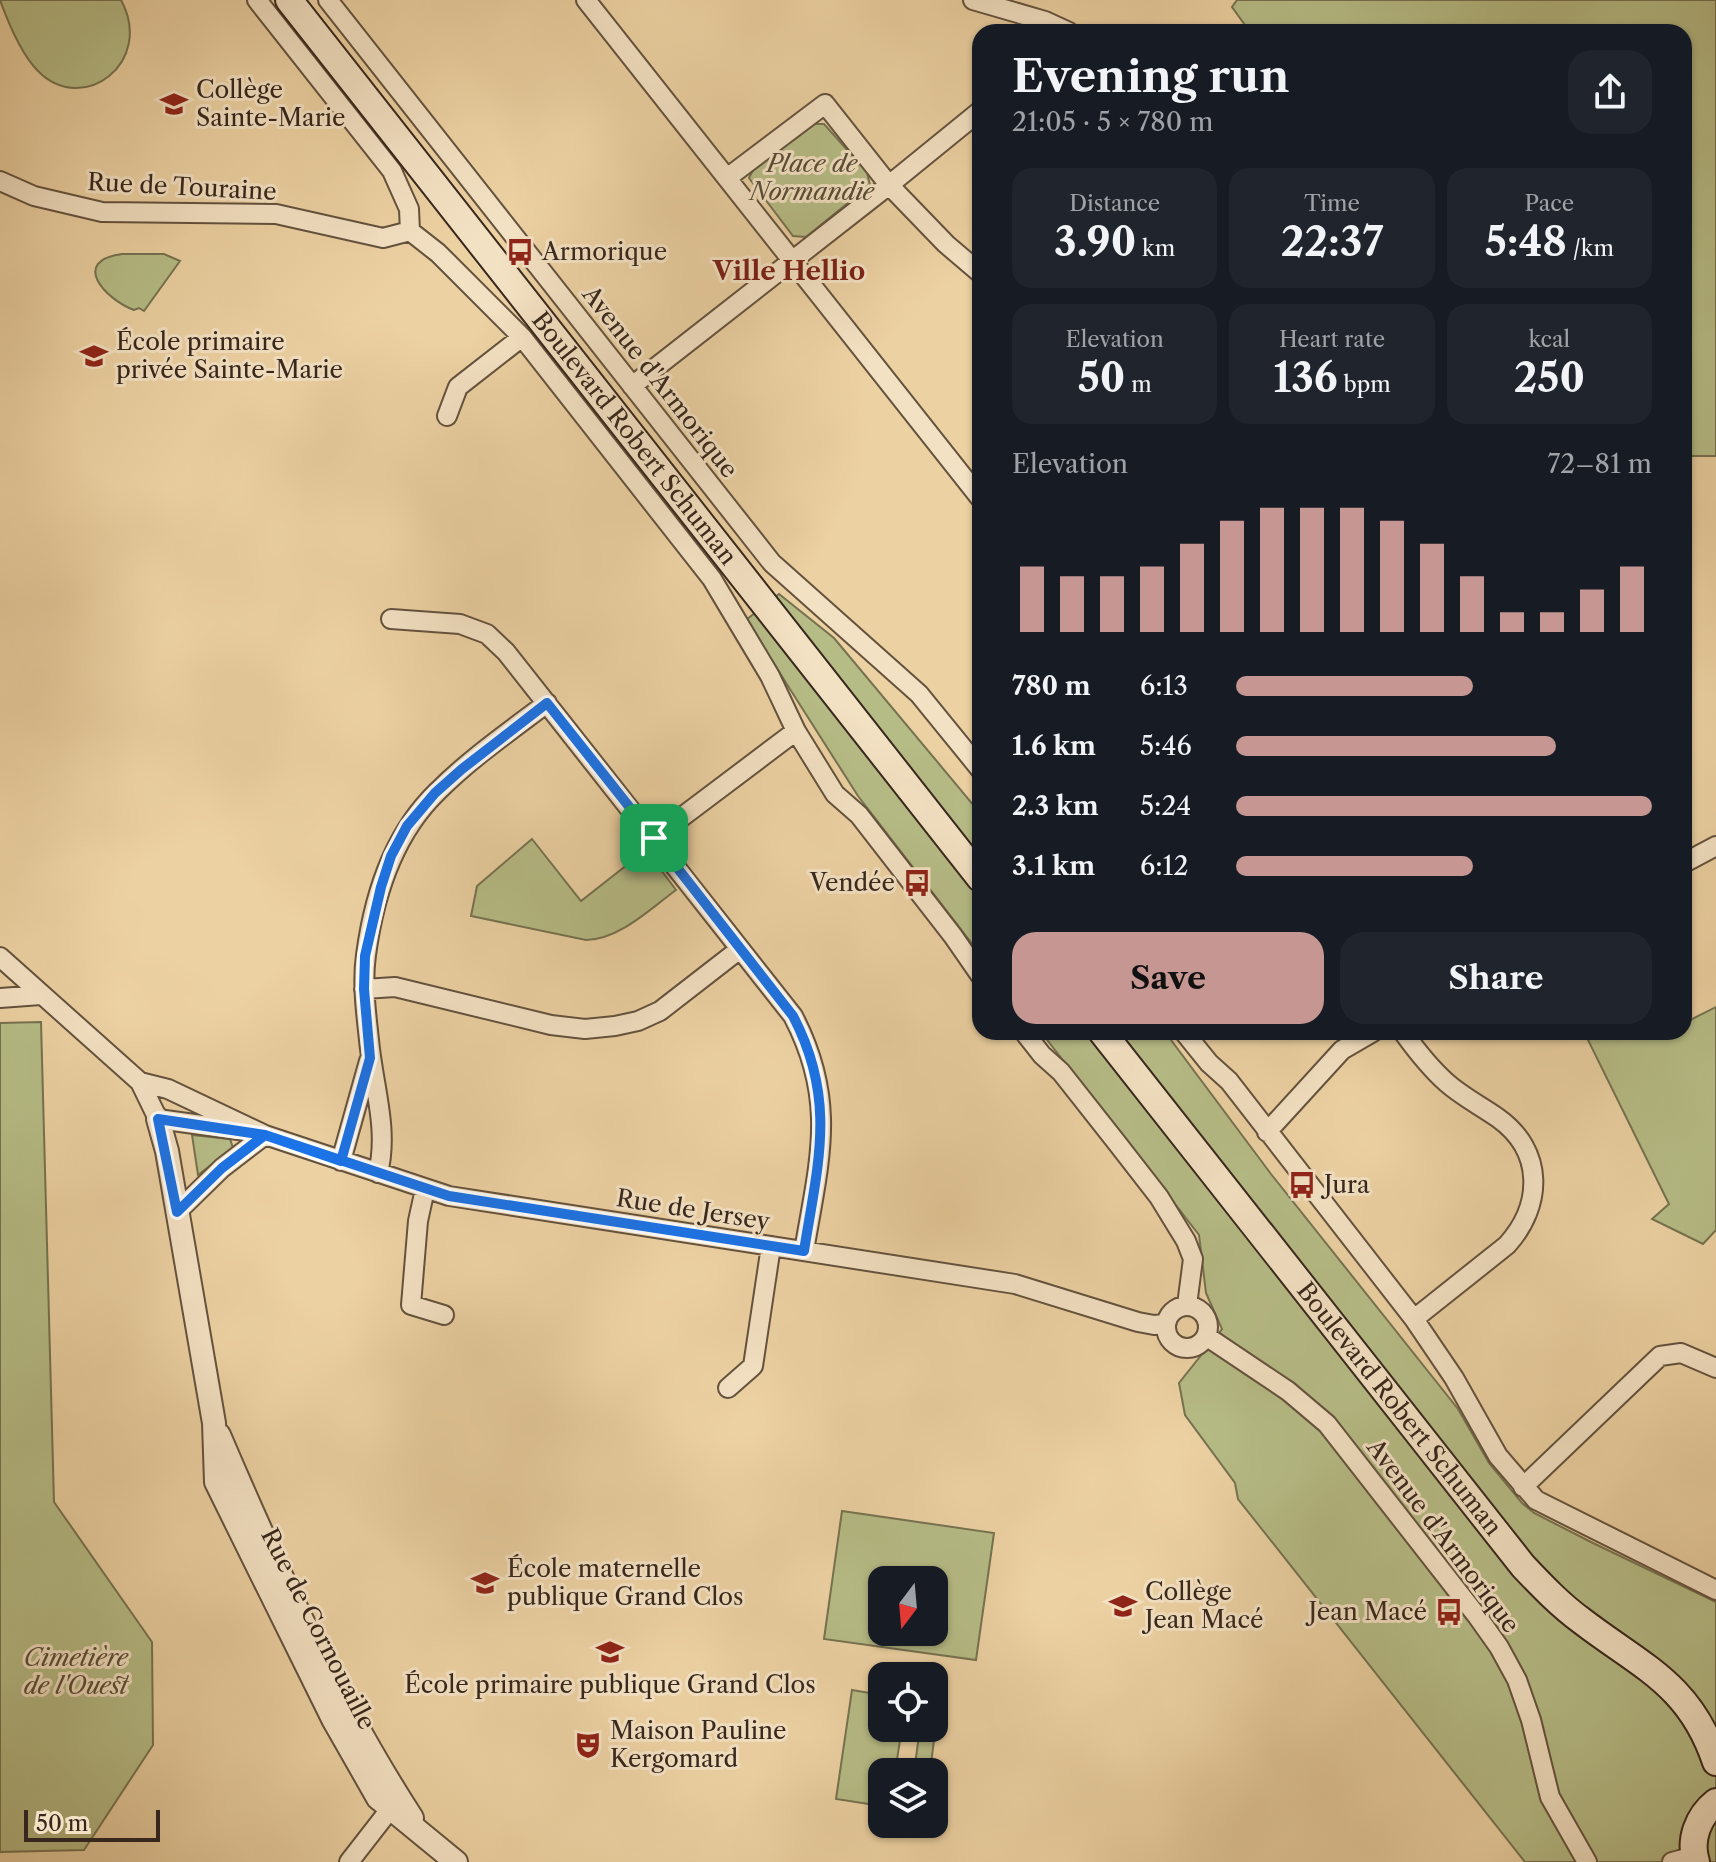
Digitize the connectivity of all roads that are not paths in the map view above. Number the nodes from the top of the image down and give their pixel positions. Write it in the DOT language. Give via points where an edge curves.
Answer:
graph roads {
  1 [pos="257,0"];
  2 [pos="289,0"];
  3 [pos="328,0"];
  4 [pos="586,0"];
  5 [pos="973,0"];
  6 [pos="1037,24"];
  7 [pos="972,118"];
  8 [pos="727,178"];
  9 [pos="0,181"];
  10 [pos="889,185"];
  11 [pos="410,231"];
  12 [pos="792,260"];
  13 [pos="972,266"];
  14 [pos="522,337"];
  15 [pos="632,386"];
  16 [pos="447,416"];
  17 [pos="972,488"];
  18 [pos="391,619"];
  19 [pos="547,703"];
  20 [pos="796,731"];
  21 [pos="972,759"];
  22 [pos="654,838"];
  23 [pos="1716,846"];
  24 [pos="1692,859"];
  25 [pos="972,868"];
  26 [pos="740,949"];
  27 [pos="0,957"];
  28 [pos="972,963"];
  29 [pos="364,989"];
  30 [pos="41,995"];
  31 [pos="0,998"];
  32 [pos="1030,1040"];
  33 [pos="1108,1040"];
  34 [pos="1190,1040"];
  35 [pos="1359,1040"];
  36 [pos="1410,1040"];
  37 [pos="370,1058"];
  38 [pos="140,1082"];
  39 [pos="158,1119"];
  40 [pos="1267,1132"];
  41 [pos="265,1135"];
  42 [pos="341,1161"];
  43 [pos="378,1173"];
  44 [pos="425,1189"];
  45 [pos="177,1212"];
  46 [pos="771,1246"];
  47 [pos="804,1251"];
  48 [pos="1187,1305"];
  49 [pos="444,1315"];
  50 [pos="1414,1319"];
  51 [pos="1165,1324"];
  52 [pos="1206,1336"];
  53 [pos="1716,1368"];
  54 [pos="728,1388"];
  55 [pos="214,1423"];
  56 [pos="1523,1487"];
  57 [pos="1716,1590"];
  58 [pos="1716,1762"];
  59 [pos="1716,1802"];
  60 [pos="391,1808"];
  61 [pos="423,1836"];
  62 [pos="1688,1860"];
  63 [pos="349,1862"];
  64 [pos="456,1862"];
  65 [pos="1587,1862"];
  1 -- 11 [label="street" via="392,171 409,209"];
  2 -- 25 [label="main road, Boulevard Robert Schuman"];
  3 -- 15 [label="street, Avenue d'Armorique"];
  4 -- 8 [label="street"];
  5 -- 6 [label="street"];
  7 -- 10 [label="street"];
  8 -- 10 [label="street" via="825,104"];
  8 -- 12 [label="street"];
  9 -- 11 [label="street, Rue de Touraine" via="34,196 102,212 248,212 383,238"];
  10 -- 12 [label="street"];
  10 -- 13 [label="street"];
  11 -- 14 [label="street"];
  12 -- 15 [label="street"];
  12 -- 17 [label="street"];
  14 -- 16 [label="street" via="458,387"];
  14 -- 20 [label="street" via="712,579"];
  15 -- 21 [label="street, Avenue d'Armorique" via="772,563 919,694"];
  18 -- 19 [label="street" via="460,624 487,634"];
  19 -- 22 [label="street"];
  19 -- 29 [label="street" via="462,769 407,826 381,887 365,956"];
  20 -- 22 [label="street"];
  20 -- 28 [label="street" via="835,794 859,815"];
  22 -- 26 [label="street"];
  23 -- 24 [label="street"];
  26 -- 29 [label="street" via="660,1011 615,1026 551,1025 395,987"];
  26 -- 47 [label="street" via="793,1016 815,1066 822,1131"];
  27 -- 30 [label="street, Rue de Jersey"];
  29 -- 37 [label="street"];
  30 -- 31 [label="street"];
  30 -- 38 [label="street, Rue de Jersey"];
  32 -- 48 [label="street" via="1108,1131 1186,1241 1193,1259"];
  33 -- 58 [label="main road, Boulevard Robert Schuman" via="1523,1566 1583,1622 1658,1674 1680,1696 1700,1723"];
  34 -- 40 [label="street"];
  35 -- 40 [label="street" via="1342,1050"];
  36 -- 50 [label="street" via="1448,1084 1513,1132 1525,1146 1533,1171 1533,1194 1519,1231"];
  37 -- 42 [label="street"];
  37 -- 43 [label="street" via="379,1100"];
  38 -- 39 [label="street, Rue de Jersey"];
  38 -- 41 [label="street, Rue de Jersey" via="168,1089"];
  39 -- 41 [label="street, Rue de Jersey"];
  39 -- 45 [label="street, Rue de Cornouaille"];
  40 -- 50 [label="street"];
  41 -- 42 [label="street, Rue de Jersey"];
  41 -- 45 [label="street"];
  42 -- 43 [label="street, Rue de Jersey"];
  43 -- 44 [label="street, Rue de Jersey"];
  44 -- 46 [label="street, Rue de Jersey"];
  44 -- 49 [label="street" via="411,1305"];
  45 -- 55 [label="street, Rue de Cornouaille"];
  46 -- 47 [label="street, Rue de Jersey"];
  46 -- 54 [label="street" via="753,1366"];
  47 -- 51 [label="street, Rue de Jersey" via="1015,1284 1138,1322"];
  48 -- 51 [label="street" via="1171,1313"];
  48 -- 52 [label="street" via="1206,1316"];
  50 -- 56 [label="street" via="1498,1456"];
  51 -- 52 [label="street" via="1172,1343 1184,1348 1197,1346"];
  52 -- 65 [label="street, Avenue d'Armorique" via="1327,1424 1477,1616 1517,1680 1550,1797"];
  53 -- 56 [label="street" via="1681,1353 1660,1356"];
  55 -- 60 [label="street, Rue de Cornouaille" via="216,1482 333,1719 378,1798"];
  55 -- 61 [label="street, Rue de Cornouaille" via="275,1564 349,1711"];
  56 -- 57 [label="street" via="1536,1500"];
  59 -- 62 [label="main road" via="1700,1820"];
  60 -- 61 [label="street, Rue de Cornouaille"];
  60 -- 63 [label="street"];
  61 -- 64 [label="street, Rue de Cornouaille"];
}
